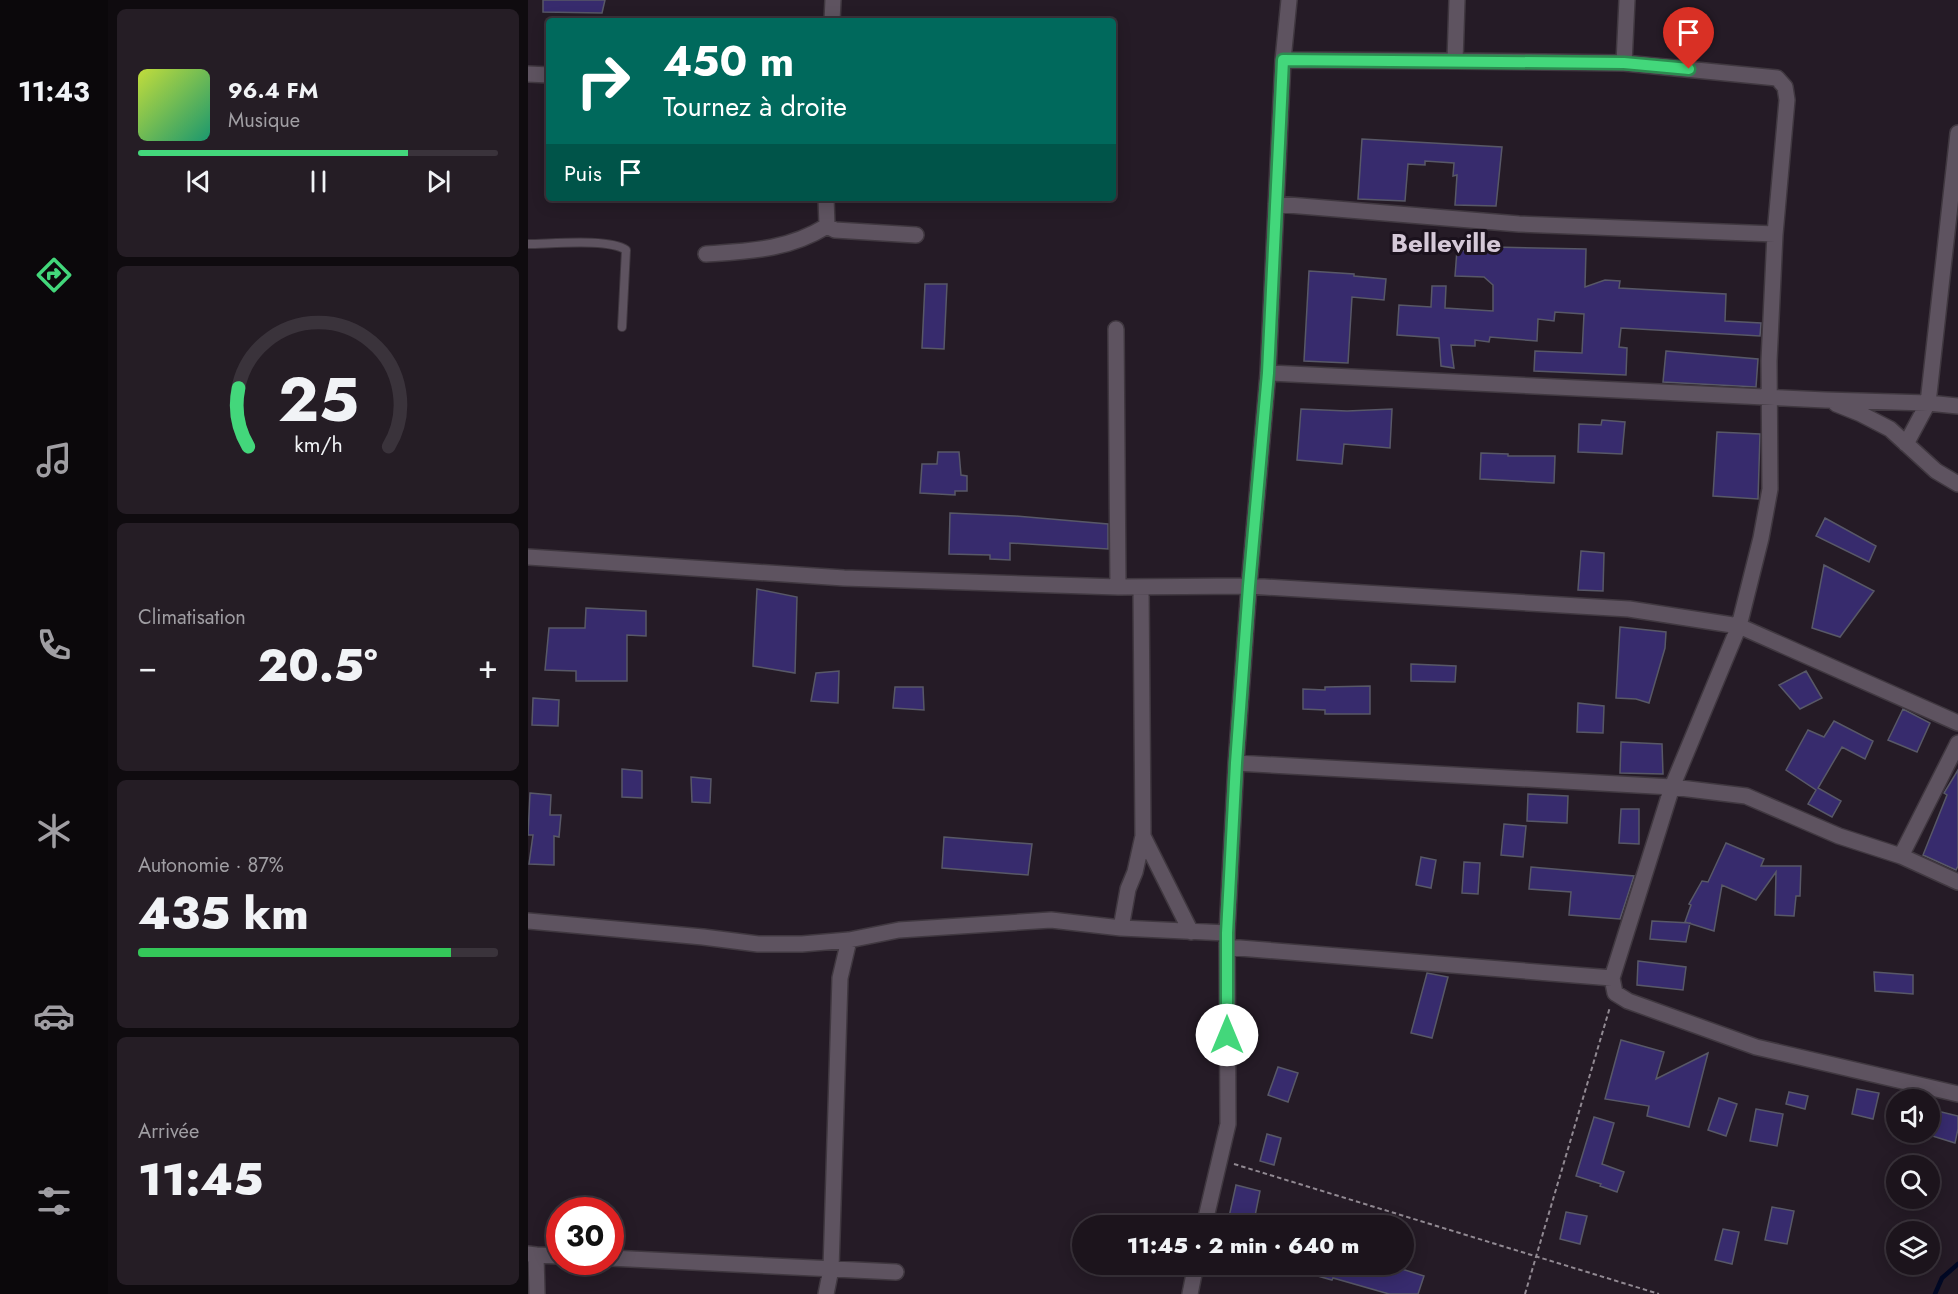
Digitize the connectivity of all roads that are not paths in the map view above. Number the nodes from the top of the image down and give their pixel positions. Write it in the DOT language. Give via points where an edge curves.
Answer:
graph roads {
  1 [pos="833,0"];
  2 [pos="1289,0"];
  3 [pos="1457,0"];
  4 [pos="1627,0"];
  5 [pos="832,18"];
  6 [pos="1283,60"];
  7 [pos="1455,61"];
  8 [pos="1624,63"];
  9 [pos="528,74"];
  10 [pos="546,75"];
  11 [pos="1958,133"];
  12 [pos="826,201"];
  13 [pos="1276,204"];
  14 [pos="827,226"];
  15 [pos="1775,234"];
  16 [pos="916,235"];
  17 [pos="528,244"];
  18 [pos="706,254"];
  19 [pos="622,327"];
  20 [pos="1116,329"];
  21 [pos="1268,373"];
  22 [pos="1769,398"];
  23 [pos="1825,400"];
  24 [pos="1928,403"];
  25 [pos="1958,406"];
  26 [pos="1906,444"];
  27 [pos="1958,484"];
  28 [pos="528,557"];
  29 [pos="1249,586"];
  30 [pos="1118,587"];
  31 [pos="1141,587"];
  32 [pos="1739,626"];
  33 [pos="1958,723"];
  34 [pos="1958,742"];
  35 [pos="1236,763"];
  36 [pos="1672,787"];
  37 [pos="1143,836"];
  38 [pos="1901,856"];
  39 [pos="1958,882"];
  40 [pos="528,921"];
  41 [pos="1121,928"];
  42 [pos="1191,933"];
  43 [pos="849,940"];
  44 [pos="1227,940"];
  45 [pos="1613,985"];
  46 [pos="1958,1094"];
  47 [pos="1206,1215"];
  48 [pos="532,1254"];
  49 [pos="624,1259"];
  50 [pos="831,1269"];
  51 [pos="896,1272"];
  52 [pos="1194,1275"];
  53 [pos="537,1294"];
  54 [pos="826,1294"];
  55 [pos="1190,1294"];
  1 -- 5 [label="street"];
  2 -- 6 [label="street"];
  3 -- 7 [label="street"];
  4 -- 8 [label="street"];
  6 -- 7 [label="street"];
  6 -- 13 [label="street"];
  7 -- 8 [label="street"];
  8 -- 15 [label="street" via="1777,78 1785,87"];
  9 -- 10 [label="street"];
  11 -- 24 [label="street"];
  12 -- 14 [label="street"];
  13 -- 15 [label="street" via="1518,224"];
  13 -- 21 [label="street"];
  14 -- 16 [label="street" via="836,230"];
  14 -- 18 [label="street" via="786,245"];
  15 -- 22 [label="street"];
  17 -- 19 [label="lane" via="581,242 620,245 626,250"];
  20 -- 30 [label="street"];
  21 -- 22 [label="street"];
  21 -- 29 [label="street"];
  22 -- 23 [label="street"];
  22 -- 32 [label="street" via="1770,489"];
  23 -- 24 [label="street"];
  23 -- 26 [label="street" via="1890,429"];
  24 -- 25 [label="street"];
  24 -- 26 [label="street"];
  26 -- 27 [label="street" via="1936,471"];
  28 -- 30 [label="street" via="844,578"];
  29 -- 31 [label="street"];
  29 -- 32 [label="street" via="1629,609"];
  29 -- 35 [label="street"];
  30 -- 31 [label="street"];
  31 -- 37 [label="street"];
  32 -- 33 [label="street"];
  32 -- 36 [label="street"];
  34 -- 38 [label="street"];
  35 -- 36 [label="street"];
  35 -- 44 [label="street"];
  36 -- 38 [label="street" via="1746,796 1839,836"];
  36 -- 45 [label="street"];
  37 -- 41 [label="street"];
  37 -- 42 [label="street"];
  38 -- 39 [label="street"];
  40 -- 43 [label="street" via="758,944"];
  41 -- 42 [label="street"];
  41 -- 43 [label="street" via="1051,920 899,930"];
  42 -- 44 [label="street"];
  43 -- 50 [label="street" via="840,978"];
  44 -- 45 [label="street"];
  44 -- 47 [label="street" via="1228,1124"];
  45 -- 46 [label="street" via="1628,1000 1756,1047"];
  48 -- 53 [label="street"];
  49 -- 50 [label="street"];
  50 -- 51 [label="street"];
  50 -- 54 [label="street"];
  52 -- 55 [label="street"];
}
